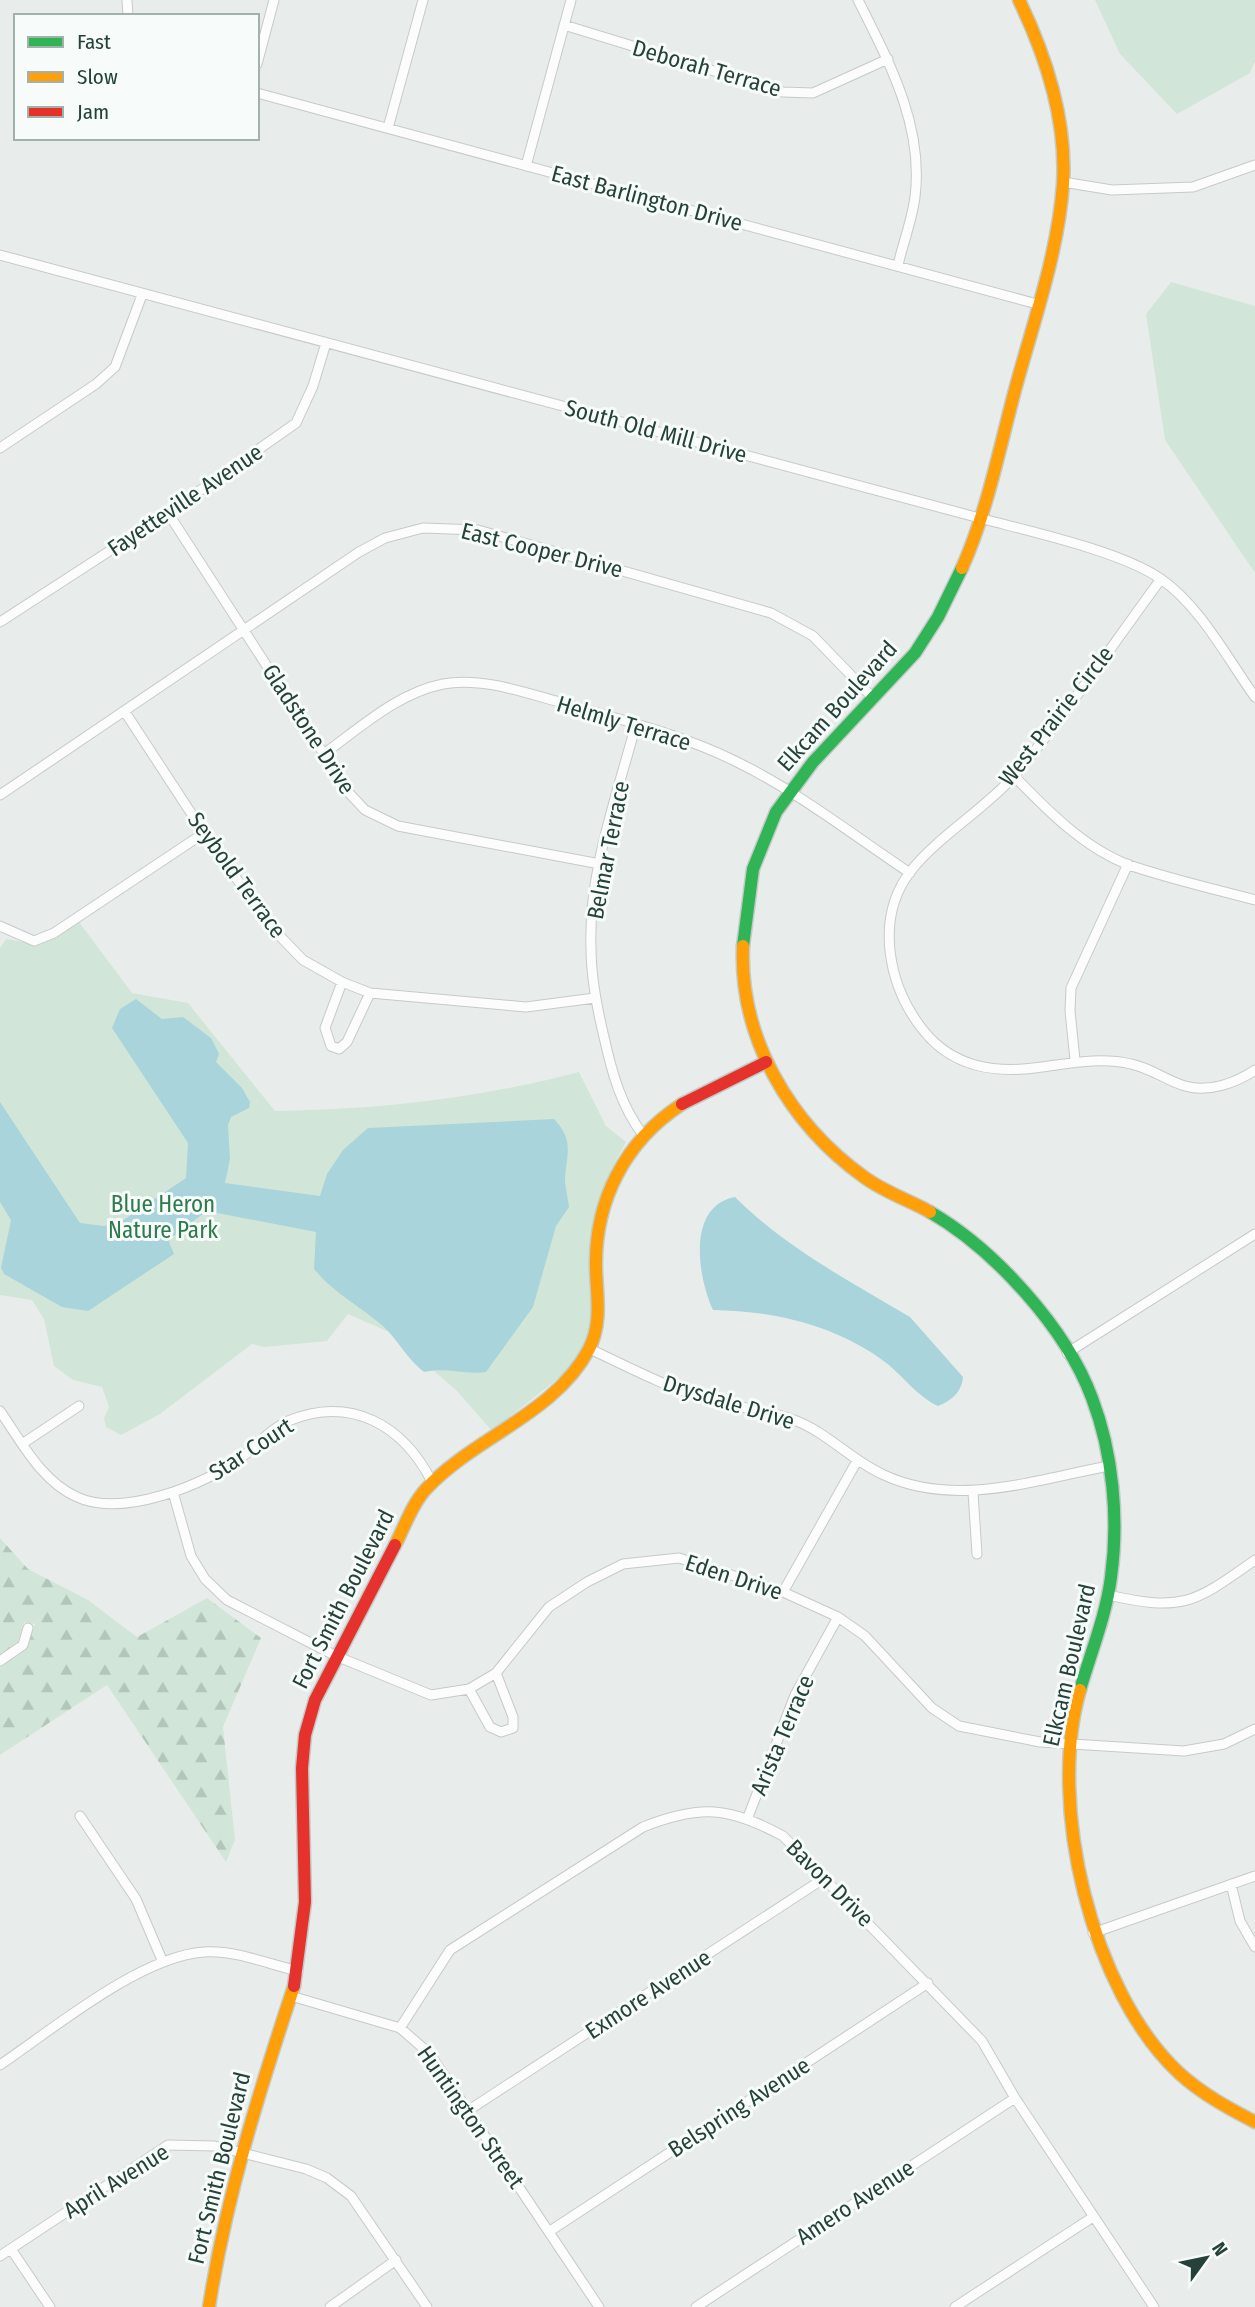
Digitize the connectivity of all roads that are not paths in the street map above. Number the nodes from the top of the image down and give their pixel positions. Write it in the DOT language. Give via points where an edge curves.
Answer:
graph roads {
  1 [pos="274,0"];
  2 [pos="422,0"];
  3 [pos="571,0"];
  4 [pos="858,0"];
  5 [pos="1019,0"];
  6 [pos="564,25"];
  7 [pos="259,56"];
  8 [pos="888,59"];
  9 [pos="259,94"];
  10 [pos="388,128"];
  11 [pos="1255,165"];
  12 [pos="526,166"];
  13 [pos="1063,182"];
  14 [pos="0,255"];
  15 [pos="898,265"];
  16 [pos="142,295"];
  17 [pos="1037,304"];
  18 [pos="326,343"];
  19 [pos="0,448"];
  20 [pos="168,513"];
  21 [pos="981,518"];
  22 [pos="1161,579"];
  23 [pos="0,622"];
  24 [pos="245,632"];
  25 [pos="1255,697"];
  26 [pos="873,698"];
  27 [pos="125,712"];
  28 [pos="635,724"];
  29 [pos="325,753"];
  30 [pos="1014,776"];
  31 [pos="788,791"];
  32 [pos="0,795"];
  33 [pos="204,833"];
  34 [pos="600,864"];
  35 [pos="1128,864"];
  36 [pos="910,873"];
  37 [pos="1255,900"];
  38 [pos="0,926"];
  39 [pos="342,982"];
  40 [pos="370,993"];
  41 [pos="595,998"];
  42 [pos="1075,1060"];
  43 [pos="766,1062"];
  44 [pos="1255,1070"];
  45 [pos="643,1135"];
  46 [pos="1255,1234"];
  47 [pos="590,1349"];
  48 [pos="1067,1353"];
  49 [pos="79,1406"];
  50 [pos="0,1410"];
  51 [pos="22,1444"];
  52 [pos="857,1461"];
  53 [pos="1108,1466"];
  54 [pos="432,1482"];
  55 [pos="173,1492"];
  56 [pos="973,1492"];
  57 [pos="977,1554"];
  58 [pos="1255,1560"];
  59 [pos="783,1591"];
  60 [pos="1108,1595"];
  61 [pos="838,1617"];
  62 [pos="28,1628"];
  63 [pos="336,1656"];
  64 [pos="0,1661"];
  65 [pos="496,1673"];
  66 [pos="470,1689"];
  67 [pos="1255,1730"];
  68 [pos="1068,1743"];
  69 [pos="80,1816"];
  70 [pos="748,1817"];
  71 [pos="1255,1876"];
  72 [pos="826,1877"];
  73 [pos="1231,1884"];
  74 [pos="1093,1933"];
  75 [pos="1255,1947"];
  76 [pos="162,1960"];
  77 [pos="298,1971"];
  78 [pos="928,1983"];
  79 [pos="291,1996"];
  80 [pos="400,2028"];
  81 [pos="0,2065"];
  82 [pos="1015,2098"];
  83 [pos="469,2110"];
  84 [pos="1255,2122"];
  85 [pos="243,2154"];
  86 [pos="1093,2217"];
  87 [pos="550,2231"];
  88 [pos="11,2249"];
  89 [pos="0,2256"];
  90 [pos="396,2260"];
  91 [pos="50,2307"];
  92 [pos="209,2307"];
  93 [pos="330,2307"];
  94 [pos="427,2307"];
  95 [pos="599,2307"];
  96 [pos="696,2307"];
  97 [pos="956,2307"];
  98 [pos="1154,2307"];
  1 -- 7 [label="street"];
  2 -- 10 [label="street"];
  3 -- 6 [label="street"];
  4 -- 8 [label="street"];
  5 -- 13 [label="street, Elkcam Boulevard" via="1042,48 1055,102"];
  6 -- 8 [label="street, Deborah Terrace" via="783,92 813,93"];
  6 -- 12 [label="street"];
  8 -- 15 [label="street" via="915,134 915,197"];
  9 -- 10 [label="street, East Barlington Drive"];
  10 -- 12 [label="street, East Barlington Drive"];
  11 -- 13 [label="street" via="1193,187 1112,190"];
  12 -- 15 [label="street, East Barlington Drive"];
  13 -- 17 [label="street, Elkcam Boulevard" via="1055,238"];
  14 -- 16 [label="street, South Old Mill Drive"];
  15 -- 17 [label="street, East Barlington Drive"];
  16 -- 18 [label="street, South Old Mill Drive"];
  16 -- 19 [label="street" via="115,367"];
  17 -- 21 [label="street, Elkcam Boulevard"];
  18 -- 20 [label="street, Fayetteville Avenue" via="296,423"];
  18 -- 21 [label="street, South Old Mill Drive"];
  20 -- 23 [label="street, Fayetteville Avenue"];
  20 -- 24 [label="street, Gladstone Drive"];
  21 -- 22 [label="street, South Old Mill Drive" via="1125,561"];
  21 -- 26 [label="street, Elkcam Boulevard" via="967,561 928,632 901,671"];
  22 -- 25 [label="street, South Old Mill Drive" via="1190,605"];
  22 -- 30 [label="street, West Prairie Circle"];
  24 -- 26 [label="street, East Cooper Drive" via="385,538 423,528 478,530 771,613 813,636"];
  24 -- 27 [label="street, East Cooper Drive"];
  24 -- 29 [label="street, Gladstone Drive"];
  26 -- 31 [label="street, Elkcam Boulevard"];
  27 -- 32 [label="street, East Cooper Drive"];
  27 -- 33 [label="street, Seybold Terrace"];
  28 -- 29 [label="street, Helmly Terrace" via="520,691 444,684 405,696"];
  28 -- 31 [label="street, Helmly Terrace" via="692,742"];
  28 -- 34 [label="street, Belmar Terrace"];
  29 -- 34 [label="street, Gladstone Drive" via="349,793 380,820"];
  30 -- 35 [label="street" via="1090,844"];
  30 -- 36 [label="street, West Prairie Circle"];
  31 -- 36 [label="street, Helmly Terrace"];
  31 -- 43 [label="street, Elkcam Boulevard" via="762,835 747,884 742,942 744,999"];
  33 -- 38 [label="street" via="54,933 34,941"];
  33 -- 39 [label="street, Seybold Terrace" via="272,928 303,960"];
  34 -- 41 [label="street, Belmar Terrace" via="590,947"];
  35 -- 37 [label="street"];
  35 -- 42 [label="street" via="1071,988"];
  36 -- 42 [label="street" via="895,904 891,963 907,1009 931,1040 970,1066 990,1069 1012,1071"];
  39 -- 40 [label="street, Seybold Terrace"];
  39 -- 40 [label="street" via="325,1028 331,1046 339,1049 347,1042"];
  40 -- 41 [label="street, Seybold Terrace" via="526,1007"];
  41 -- 45 [label="street, Belmar Terrace" via="610,1068 628,1114"];
  42 -- 44 [label="street" via="1132,1064 1195,1088 1220,1086"];
  43 -- 45 [label="street, Fort Smith Boulevard" via="700,1091"];
  43 -- 48 [label="street, Elkcam Boulevard" via="802,1118 838,1157 868,1180 936,1215 967,1237 1030,1300"];
  45 -- 47 [label="street, Fort Smith Boulevard" via="622,1164 601,1216 596,1260 598,1311"];
  46 -- 48 [label="street"];
  47 -- 52 [label="street, Drysdale Drive" via="711,1401 798,1421"];
  47 -- 54 [label="street, Fort Smith Boulevard" via="572,1377 547,1400"];
  48 -- 53 [label="street, Elkcam Boulevard" via="1100,1420"];
  49 -- 51 [label="street"];
  50 -- 51 [label="street, Star Court"];
  51 -- 55 [label="street, Star Court" via="52,1480 77,1497 102,1503 131,1502"];
  52 -- 56 [label="street, Drysdale Drive" via="887,1477 928,1489"];
  52 -- 59 [label="street"];
  53 -- 56 [label="street, Drysdale Drive"];
  53 -- 60 [label="street, Elkcam Boulevard" via="1114,1533"];
  54 -- 55 [label="street, Star Court" via="406,1442 380,1423 345,1412 315,1413 286,1422 215,1475"];
  54 -- 63 [label="street, Fort Smith Boulevard" via="410,1514"];
  55 -- 63 [label="street, Eden Drive" via="191,1556 205,1579 227,1600"];
  56 -- 57 [label="street"];
  58 -- 60 [label="street" via="1206,1595 1184,1602 1149,1604"];
  59 -- 61 [label="street, Eden Drive"];
  59 -- 65 [label="street, Eden Drive" via="679,1558 623,1564 549,1607"];
  60 -- 68 [label="street, Elkcam Boulevard"];
  61 -- 68 [label="street, Eden Drive" via="865,1636 932,1708 959,1726"];
  61 -- 70 [label="street, Arista Terrace" via="795,1695"];
  62 -- 64 [label="street" via="23,1644"];
  63 -- 66 [label="street, Eden Drive" via="431,1695"];
  63 -- 77 [label="street, Fort Smith Boulevard" via="301,1742 306,1887"];
  65 -- 66 [label="street, Eden Drive"];
  65 -- 66 [label="street" via="513,1728 501,1732 491,1727"];
  67 -- 68 [label="street, Eden Drive" via="1224,1744 1184,1751"];
  68 -- 74 [label="street, Elkcam Boulevard" via="1079,1880"];
  69 -- 76 [label="street" via="136,1899"];
  70 -- 72 [label="street, Bavon Drive" via="783,1836"];
  70 -- 80 [label="street, Bavon Drive" via="713,1811 678,1813 643,1826 450,1950"];
  71 -- 73 [label="street"];
  72 -- 78 [label="street, Bavon Drive"];
  72 -- 83 [label="street, Exmore Avenue"];
  73 -- 74 [label="street"];
  73 -- 75 [label="street" via="1240,1921"];
  74 -- 84 [label="street, Elkcam Boulevard" via="1119,1994 1157,2050 1189,2084 1224,2109"];
  76 -- 77 [label="street" via="227,1953"];
  76 -- 81 [label="street"];
  77 -- 79 [label="street, Fort Smith Boulevard"];
  78 -- 82 [label="street, Bavon Drive" via="982,2041"];
  78 -- 87 [label="street, Belspring Avenue"];
  79 -- 80 [label="street, Huntington Street"];
  79 -- 85 [label="street, Fort Smith Boulevard" via="280,2019"];
  80 -- 83 [label="street, Huntington Street" via="430,2054"];
  82 -- 86 [label="street, Bavon Drive"];
  82 -- 96 [label="street, Amero Avenue"];
  83 -- 87 [label="street, Huntington Street"];
  85 -- 88 [label="street, April Avenue" via="215,2146 168,2145"];
  85 -- 90 [label="street, April Avenue" via="327,2178 351,2196"];
  85 -- 92 [label="street, Fort Smith Boulevard"];
  86 -- 97 [label="street"];
  86 -- 98 [label="street, Bavon Drive"];
  87 -- 95 [label="street, Huntington Street"];
  88 -- 89 [label="street, April Avenue"];
  88 -- 91 [label="street"];
  90 -- 93 [label="street"];
  90 -- 94 [label="street, April Avenue"];
}
